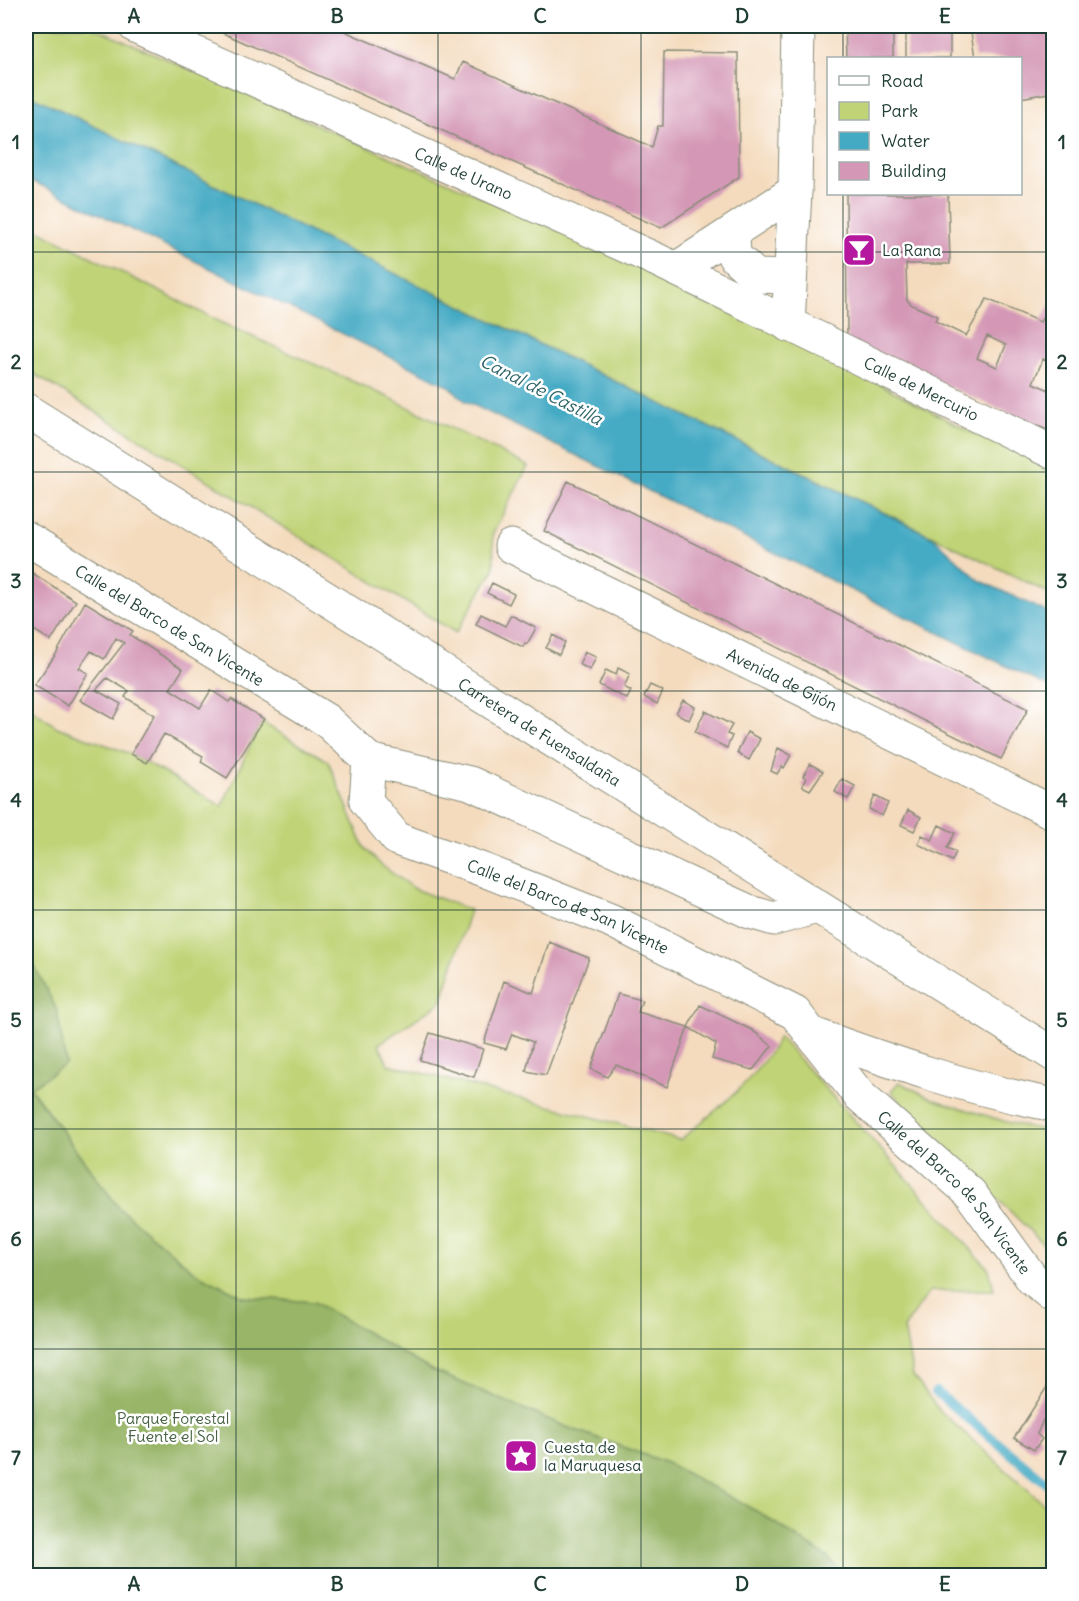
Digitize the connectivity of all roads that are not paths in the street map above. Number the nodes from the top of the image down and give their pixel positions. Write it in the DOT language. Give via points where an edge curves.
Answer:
graph roads {
  1 [pos="135,26"];
  2 [pos="798,26"];
  3 [pos="795,191"];
  4 [pos="733,235"];
  5 [pos="676,269"];
  6 [pos="790,277"];
  7 [pos="788,325"];
  8 [pos="26,410"];
  9 [pos="1053,453"];
  10 [pos="26,538"];
  11 [pos="511,546"];
  12 [pos="369,759"];
  13 [pos="1053,813"];
  14 [pos="817,907"];
  15 [pos="810,1033"];
  16 [pos="1053,1055"];
  17 [pos="1053,1105"];
  18 [pos="1053,1297"];
  1 -- 5 [label="street, Calle de Urano"];
  2 -- 3 [label="street"];
  3 -- 4 [label="street"];
  3 -- 6 [label="street"];
  4 -- 5 [label="street"];
  4 -- 6 [label="street" via="734,256 756,276"];
  5 -- 7 [label="street, Calle de Urano"];
  6 -- 7 [label="street"];
  7 -- 9 [label="street, Calle de Mercurio"];
  8 -- 14 [label="street, Carretera de Fuensaldaña"];
  10 -- 12 [label="street, Calle del Barco de San Vicente" via="326,720"];
  11 -- 13 [label="street, Avenida de Gijón"];
  12 -- 14 [label="street, Calle del Barco de San Vicente" via="470,783 750,912 774,919"];
  12 -- 15 [label="street, Calle del Barco de San Vicente" via="366,801 397,839 610,920 795,1013"];
  14 -- 16 [label="street, Carretera de Fuensaldaña"];
  15 -- 17 [label="street, Calle del Barco de San Vicente" via="990,1093"];
  15 -- 18 [label="street, Calle del Barco de San Vicente" via="859,1095 970,1193 1033,1281"];
}
